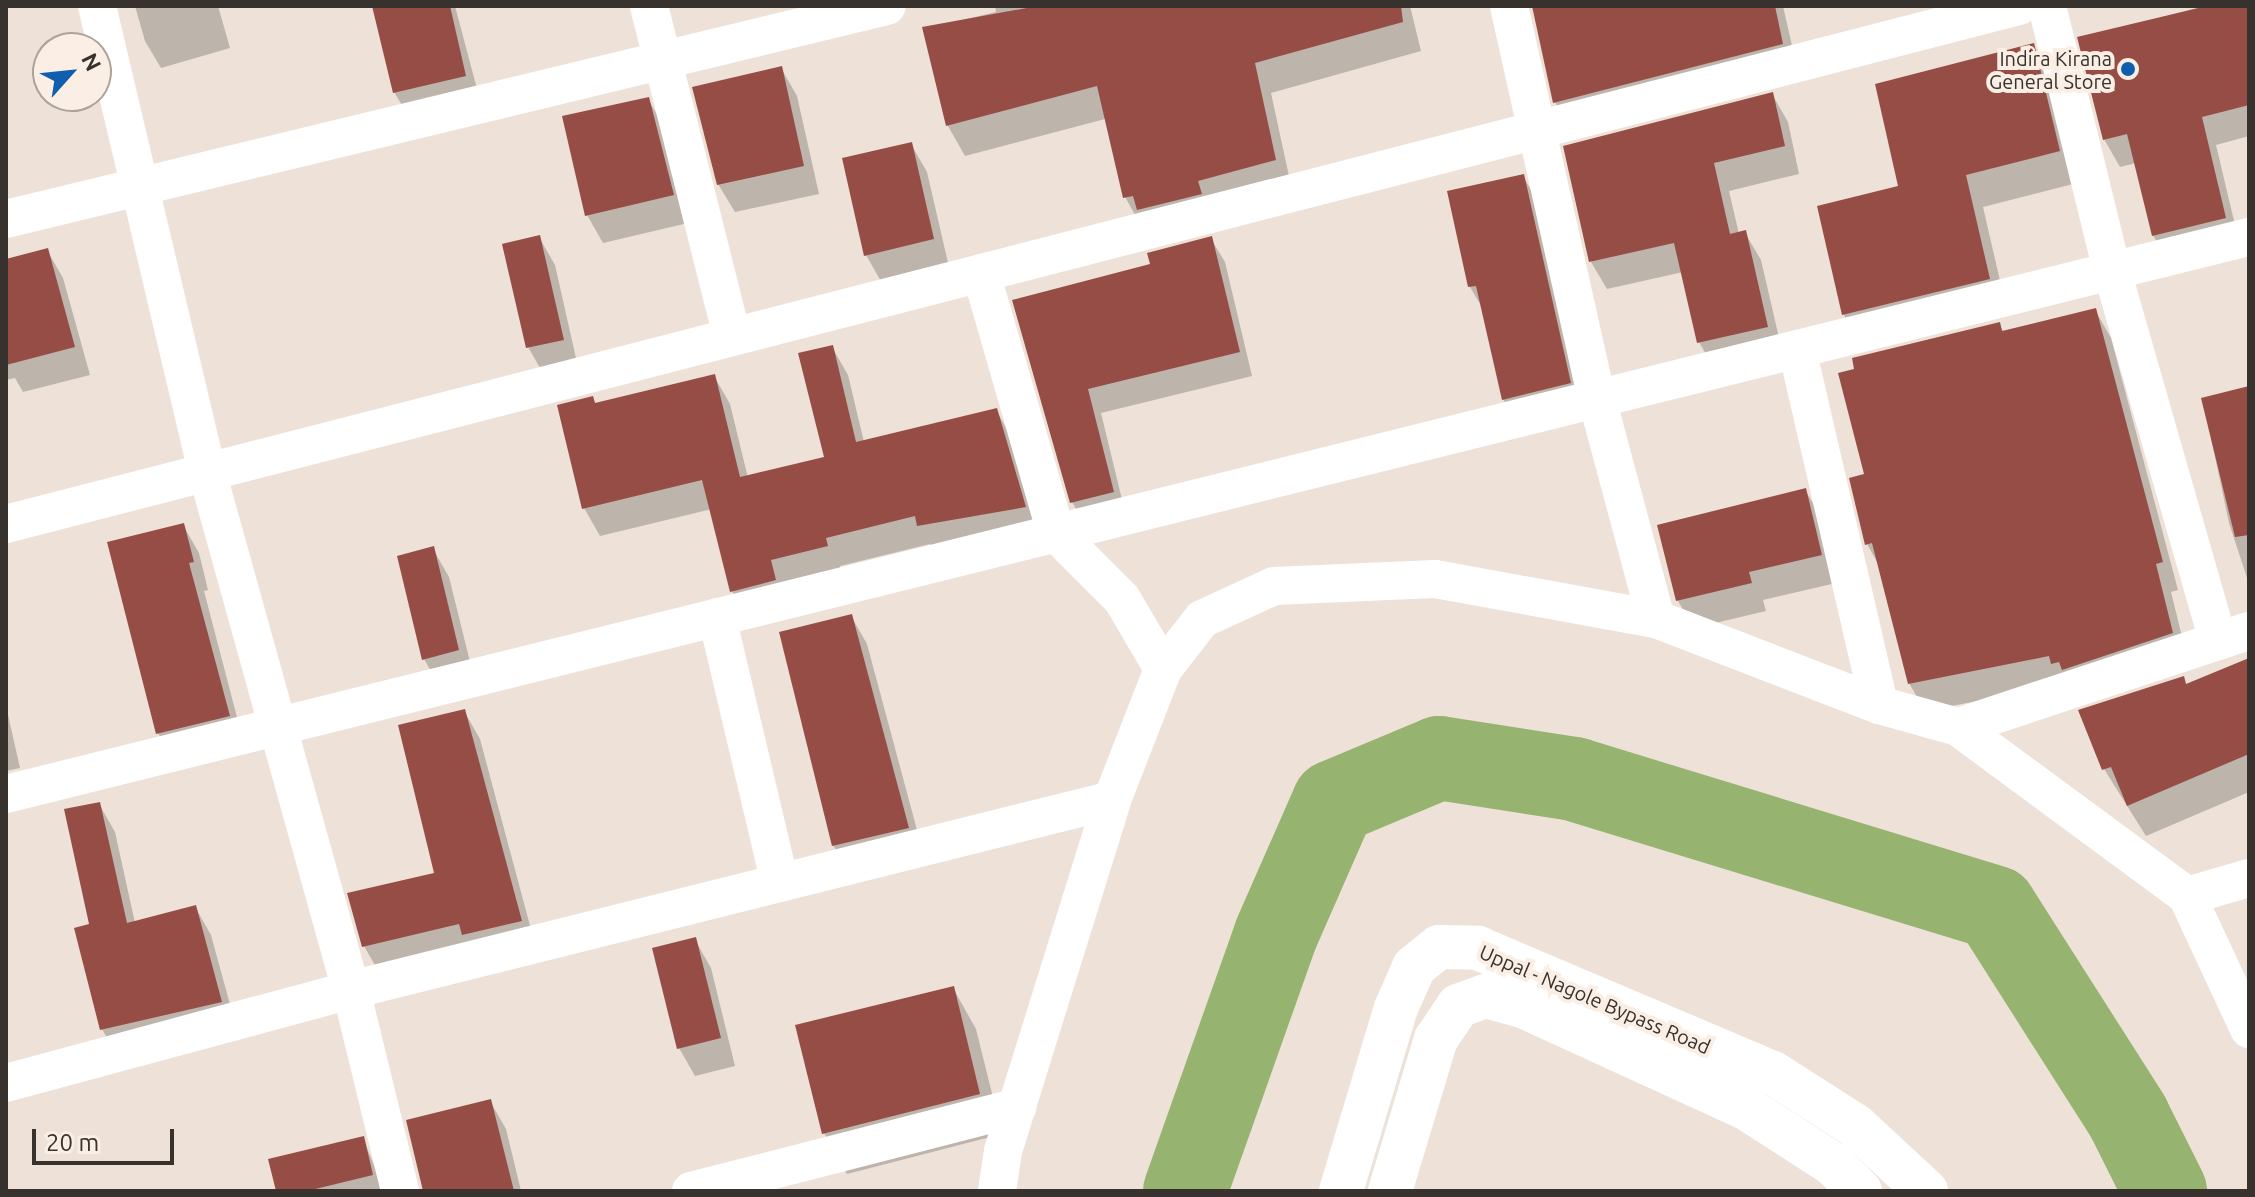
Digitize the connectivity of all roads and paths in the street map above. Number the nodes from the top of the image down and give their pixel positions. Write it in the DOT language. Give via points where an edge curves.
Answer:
graph roads {
  1 [pos="97,6"];
  2 [pos="649,6"];
  3 [pos="887,6"];
  4 [pos="1509,6"];
  5 [pos="2019,6"];
  6 [pos="2047,6"];
  7 [pos="663,60"];
  8 [pos="1536,130"];
  9 [pos="138,186"];
  10 [pos="6,219"];
  11 [pos="2249,237"];
  12 [pos="2112,271"];
  13 [pos="981,273"];
  14 [pos="732,337"];
  15 [pos="1797,349"];
  16 [pos="1597,399"];
  17 [pos="207,472"];
  18 [pos="6,524"];
  19 [pos="1056,533"];
  20 [pos="717,617"];
  21 [pos="1656,619"];
  22 [pos="2234,636"];
  23 [pos="1163,669"];
  24 [pos="1879,705"];
  25 [pos="274,727"];
  26 [pos="1958,727"];
  27 [pos="6,794"];
  28 [pos="1112,800"];
  29 [pos="2249,878"];
  30 [pos="780,883"];
  31 [pos="2187,896"];
  32 [pos="351,990"];
  33 [pos="2249,1029"];
  34 [pos="6,1083"];
  35 [pos="1017,1107"];
  36 [pos="400,1191"];
  37 [pos="691,1191"];
  38 [pos="997,1191"];
  39 [pos="1341,1191"];
  40 [pos="1390,1191"];
  41 [pos="1860,1191"];
  42 [pos="1926,1191"];
  1 -- 9 [label="street"];
  2 -- 7 [label="street"];
  3 -- 7 [label="street"];
  4 -- 8 [label="street"];
  5 -- 8 [label="street"];
  6 -- 12 [label="street"];
  7 -- 9 [label="street"];
  7 -- 14 [label="street"];
  8 -- 13 [label="street"];
  8 -- 16 [label="street"];
  9 -- 10 [label="street"];
  9 -- 17 [label="street"];
  11 -- 12 [label="street"];
  12 -- 15 [label="street"];
  12 -- 22 [label="street"];
  13 -- 14 [label="street"];
  13 -- 19 [label="street"];
  14 -- 17 [label="street"];
  15 -- 16 [label="street"];
  15 -- 24 [label="street"];
  16 -- 19 [label="street"];
  16 -- 21 [label="street"];
  17 -- 18 [label="street"];
  17 -- 25 [label="street"];
  19 -- 20 [label="street"];
  19 -- 23 [label="street" via="1122,599"];
  20 -- 25 [label="street"];
  20 -- 30 [label="street"];
  21 -- 23 [label="street" via="1435,579 1274,586 1202,619"];
  21 -- 24 [label="street"];
  22 -- 26 [label="street"];
  23 -- 28 [label="street"];
  24 -- 26 [label="street"];
  25 -- 27 [label="street"];
  25 -- 32 [label="street"];
  26 -- 31 [label="street"];
  28 -- 30 [label="street"];
  28 -- 35 [label="street"];
  29 -- 31 [label="street"];
  30 -- 32 [label="street"];
  31 -- 33 [label="street"];
  32 -- 34 [label="street"];
  32 -- 36 [label="street"];
  35 -- 37 [label="street"];
  35 -- 38 [label="street"];
  39 -- 42 [label="street, Uppal - Nagole Bypass Road" via="1396,1008 1414,967 1439,947 1478,948 1773,1073 1856,1126"];
  40 -- 41 [label="street, Uppal - Nagole Bypass Road" via="1436,1039 1458,1006 1485,996 1523,1006 1746,1108 1833,1164"];
}
